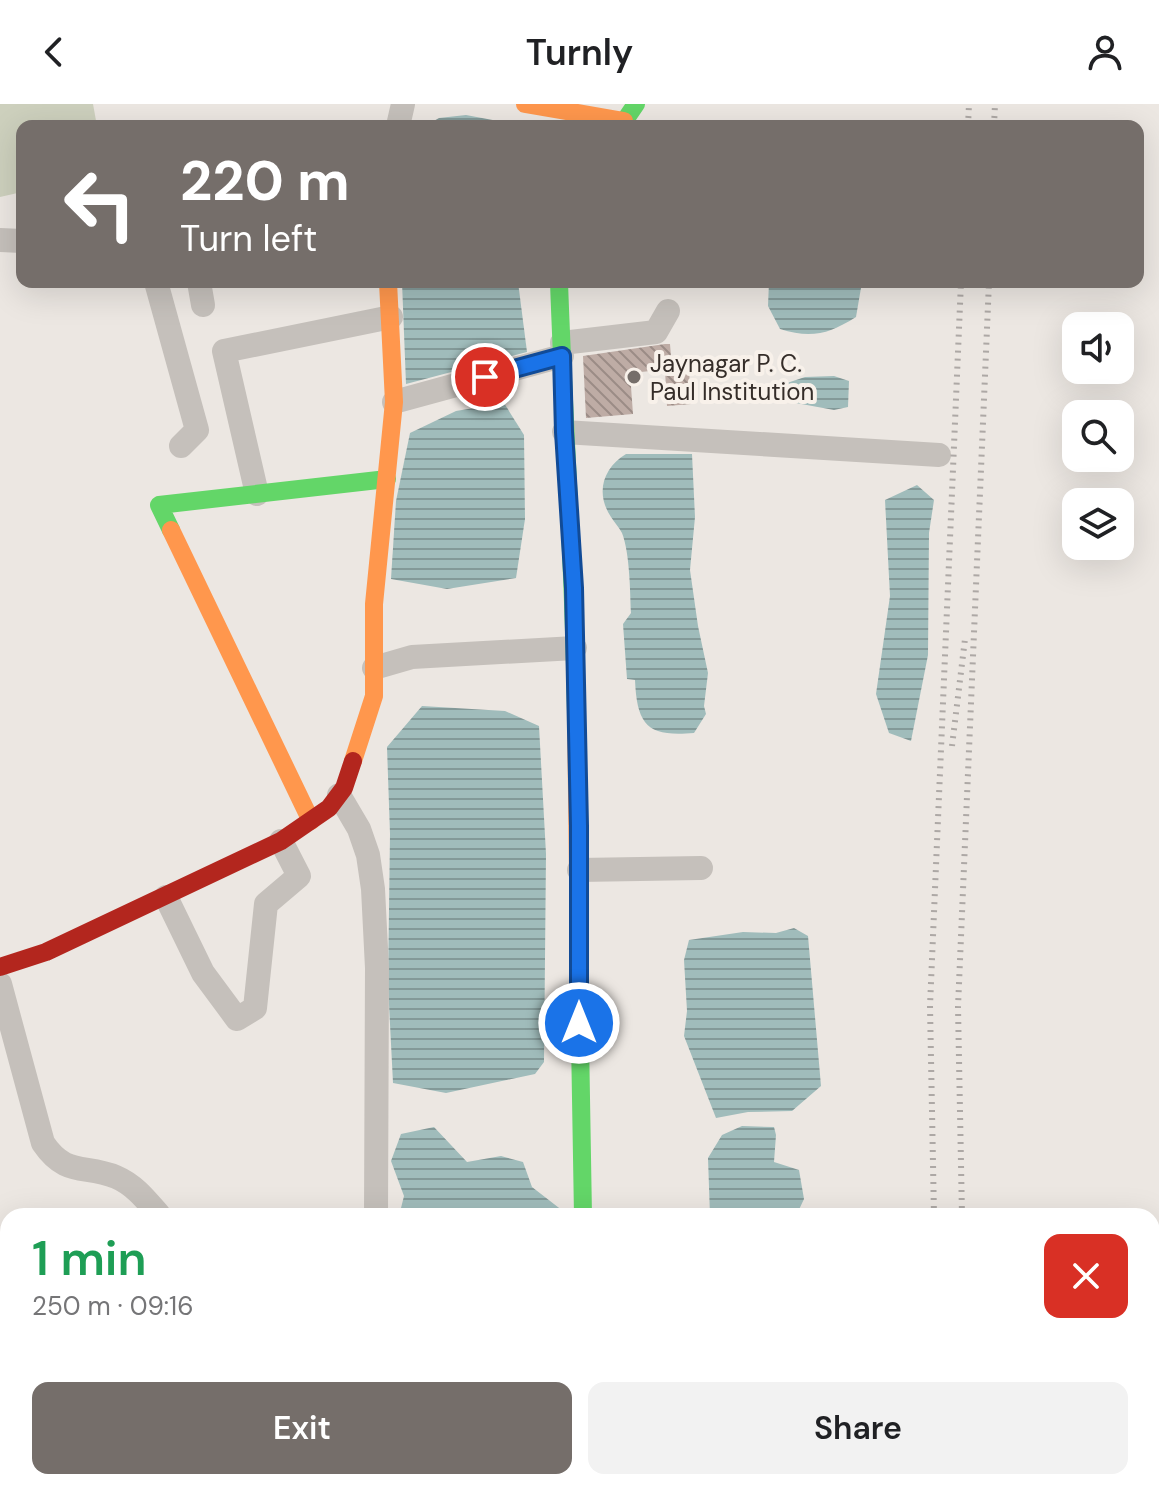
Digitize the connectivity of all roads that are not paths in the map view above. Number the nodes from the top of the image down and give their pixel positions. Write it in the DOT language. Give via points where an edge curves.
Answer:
graph roads {
  1 [pos="525,104"];
  2 [pos="603,120"];
  3 [pos="158,288"];
  4 [pos="389,288"];
  5 [pos="559,288"];
  6 [pos="668,311"];
  7 [pos="391,317"];
  8 [pos="562,350"];
  9 [pos="394,402"];
  10 [pos="564,432"];
  11 [pos="181,446"];
  12 [pos="939,455"];
  13 [pos="387,479"];
  14 [pos="257,494"];
  15 [pos="575,648"];
  16 [pos="374,668"];
  17 [pos="339,795"];
  18 [pos="311,821"];
  19 [pos="281,841"];
  20 [pos="701,868"];
  21 [pos="579,870"];
  22 [pos="166,897"];
  23 [pos="0,967"];
  24 [pos="0,984"];
  25 [pos="152,1208"];
  26 [pos="376,1208"];
  27 [pos="583,1208"];
  1 -- 2 [label="street"];
  3 -- 11 [label="street" via="197,430"];
  4 -- 7 [label="street"];
  5 -- 8 [label="street"];
  6 -- 8 [label="street" via="656,332"];
  7 -- 9 [label="street"];
  7 -- 14 [label="street" via="224,351"];
  8 -- 9 [label="street"];
  8 -- 10 [label="street"];
  9 -- 13 [label="street"];
  10 -- 12 [label="street"];
  10 -- 15 [label="street"];
  13 -- 14 [label="street"];
  13 -- 16 [label="street" via="374,604"];
  14 -- 18 [label="street" via="159,505"];
  15 -- 16 [label="street" via="412,657"];
  15 -- 21 [label="street"];
  16 -- 17 [label="street" via="374,696"];
  17 -- 18 [label="street"];
  17 -- 26 [label="street" via="359,829 373,889"];
  18 -- 19 [label="street"];
  19 -- 22 [label="street"];
  19 -- 22 [label="street" via="299,876 266,904 255,1008 237,1019 203,973"];
  20 -- 21 [label="street"];
  21 -- 27 [label="street"];
  22 -- 23 [label="street" via="46,952"];
  24 -- 25 [label="street" via="43,1143 53,1158 68,1167 114,1176"];
}
